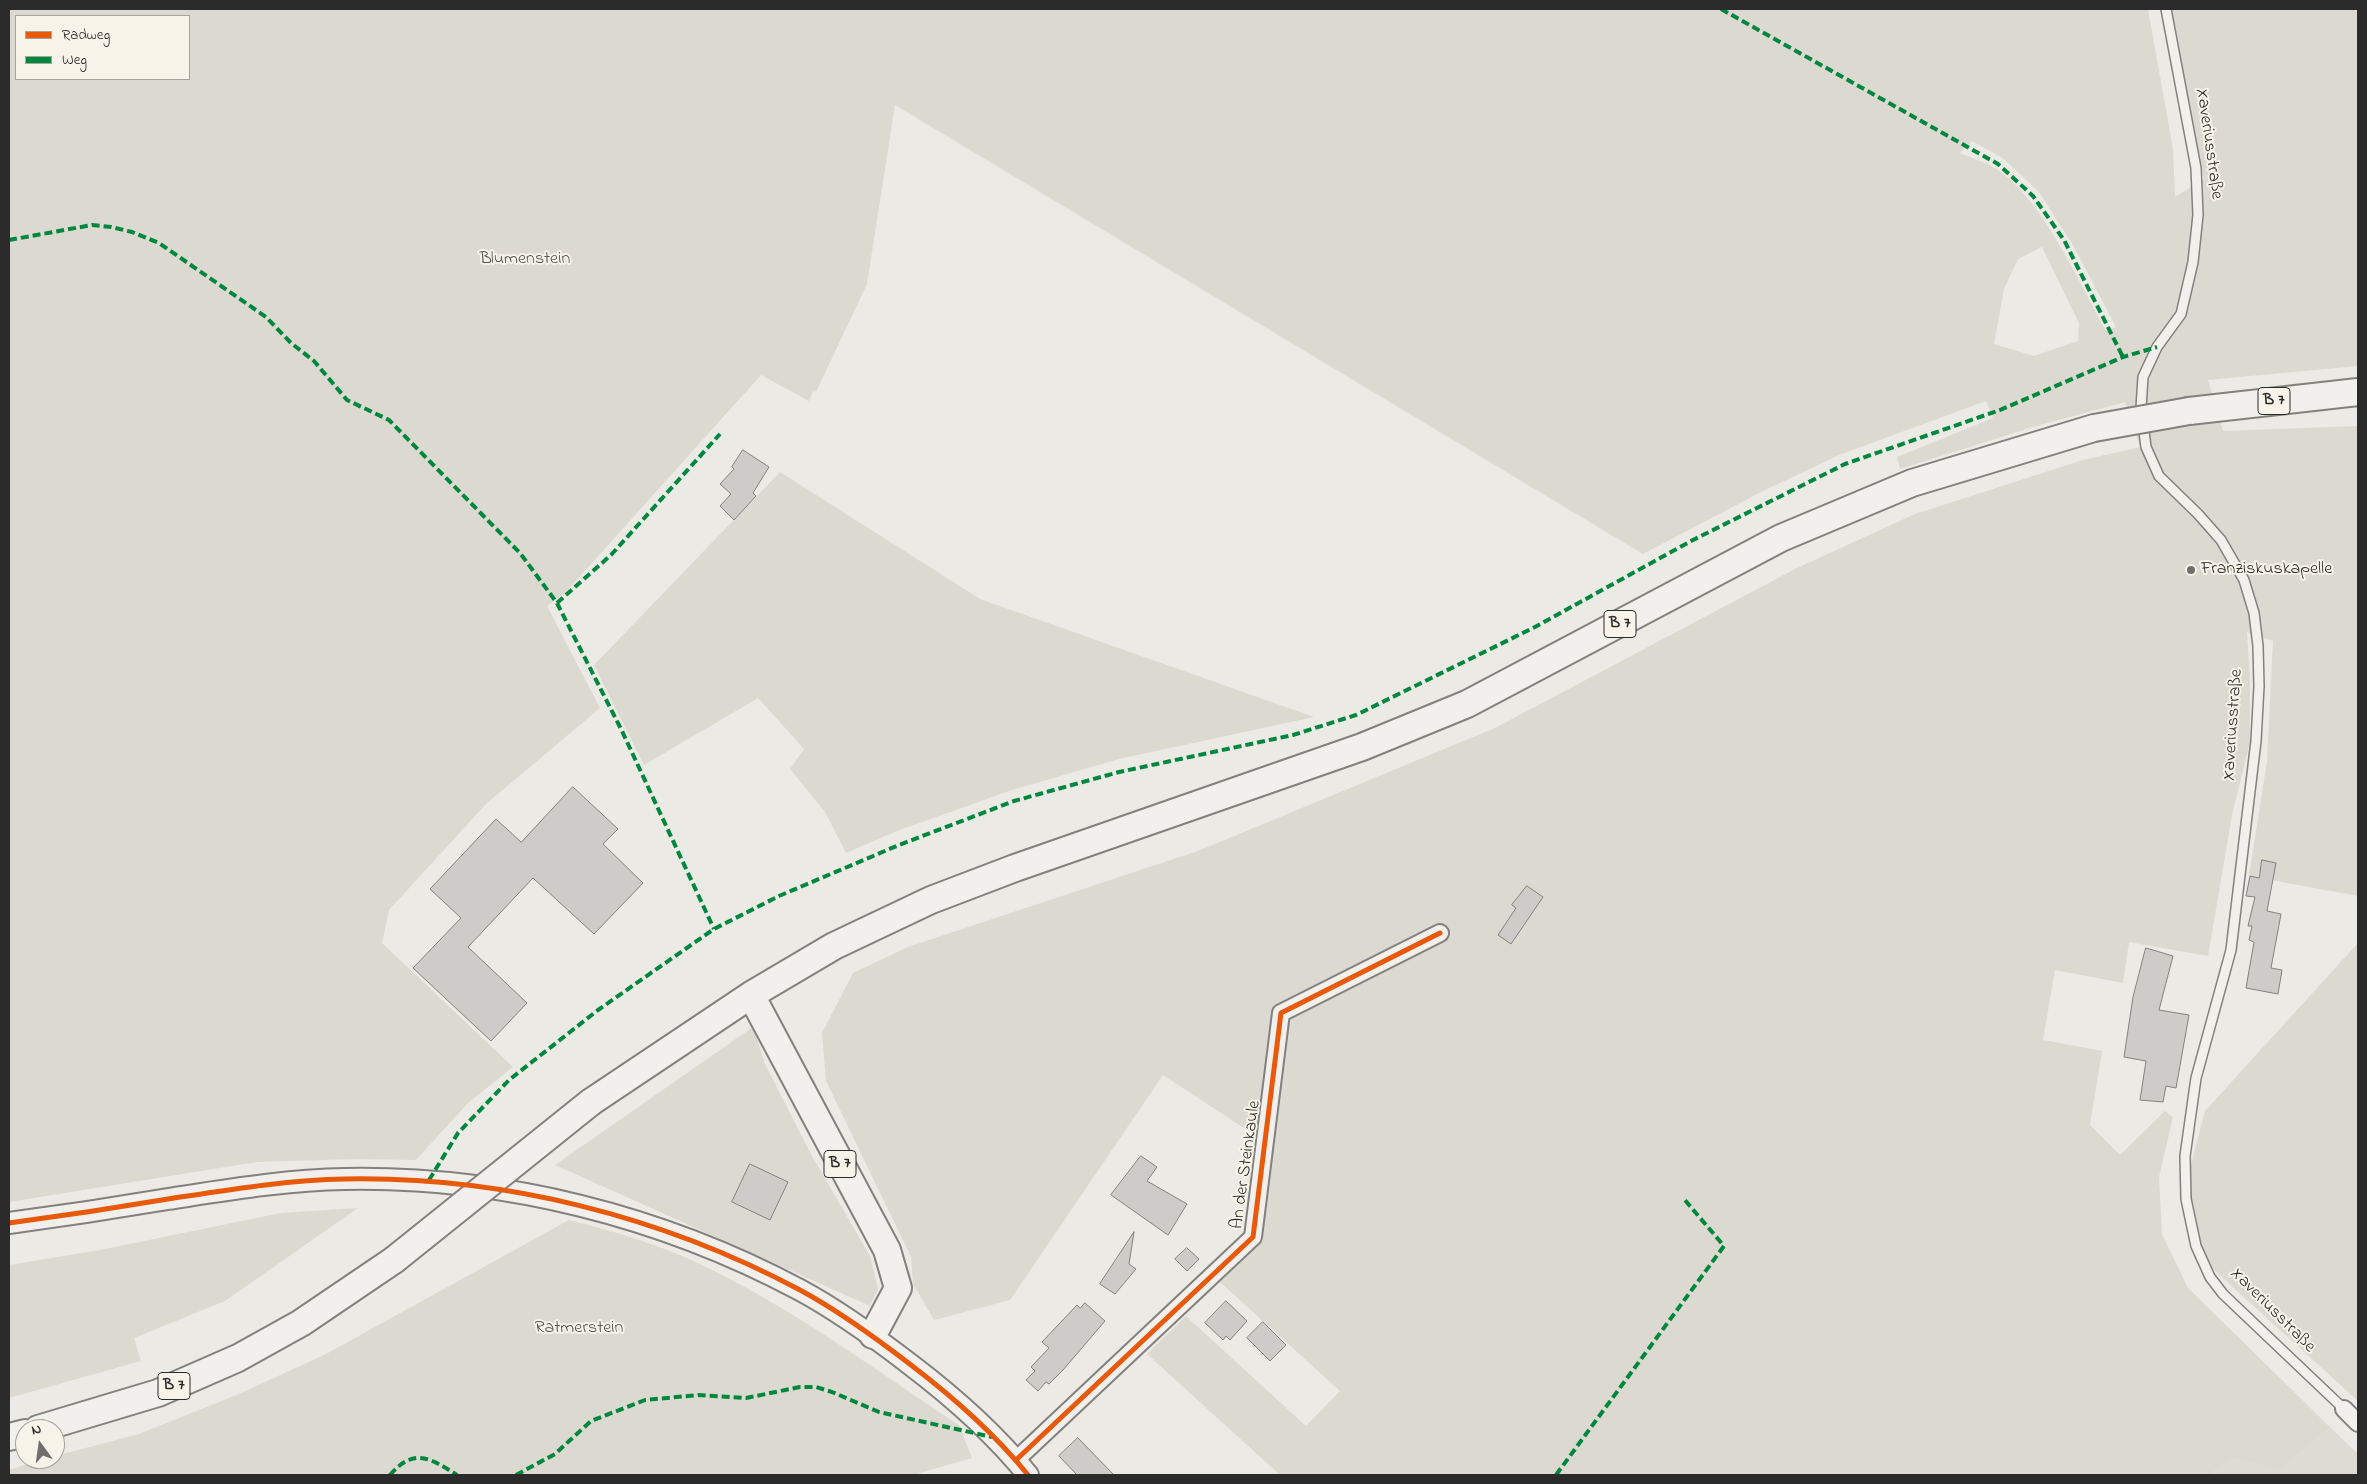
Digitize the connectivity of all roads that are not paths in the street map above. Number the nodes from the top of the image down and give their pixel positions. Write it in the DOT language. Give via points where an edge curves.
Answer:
graph roads {
  1 [pos="2166,9"];
  2 [pos="2358,392"];
  3 [pos="1440,933"];
  4 [pos="751,995"];
  5 [pos="9,1224"];
  6 [pos="873,1335"];
  7 [pos="2344,1409"];
  8 [pos="65,1421"];
  9 [pos="2358,1423"];
  10 [pos="1016,1460"];
  11 [pos="1028,1475"];
  1 -- 7 [label="lane, Xaveriusstraße" via="2196,168 2198,215 2193,262 2182,314 2157,347 2143,377 2141,408 2146,447 2159,476 2220,540 2244,580 2254,613 2259,686 2256,741 2231,950 2196,1078 2185,1156 2186,1199 2196,1246 2210,1277 2223,1294"];
  2 -- 4 [label="main road, B 7, bridge" via="2189,411 2094,428 1912,482 1781,538 1467,704 1362,747 931,900 834,946"];
  3 -- 10 [label="street, An der Steinkaule" via="1281,1013 1253,1236"];
  4 -- 6 [label="main road, B 7" via="887,1250 898,1288"];
  4 -- 8 [label="main road, B 7, bridge" via="591,1102 394,1260 301,1324 238,1358 158,1393"];
  5 -- 6 [label="street" via="266,1184 344,1179 429,1180 528,1193 707,1246 802,1291"];
  6 -- 10 [label="street" via="944,1390"];
  7 -- 9 [label="street, Xaveriusstraße"];
  10 -- 11 [label="street"];
}
